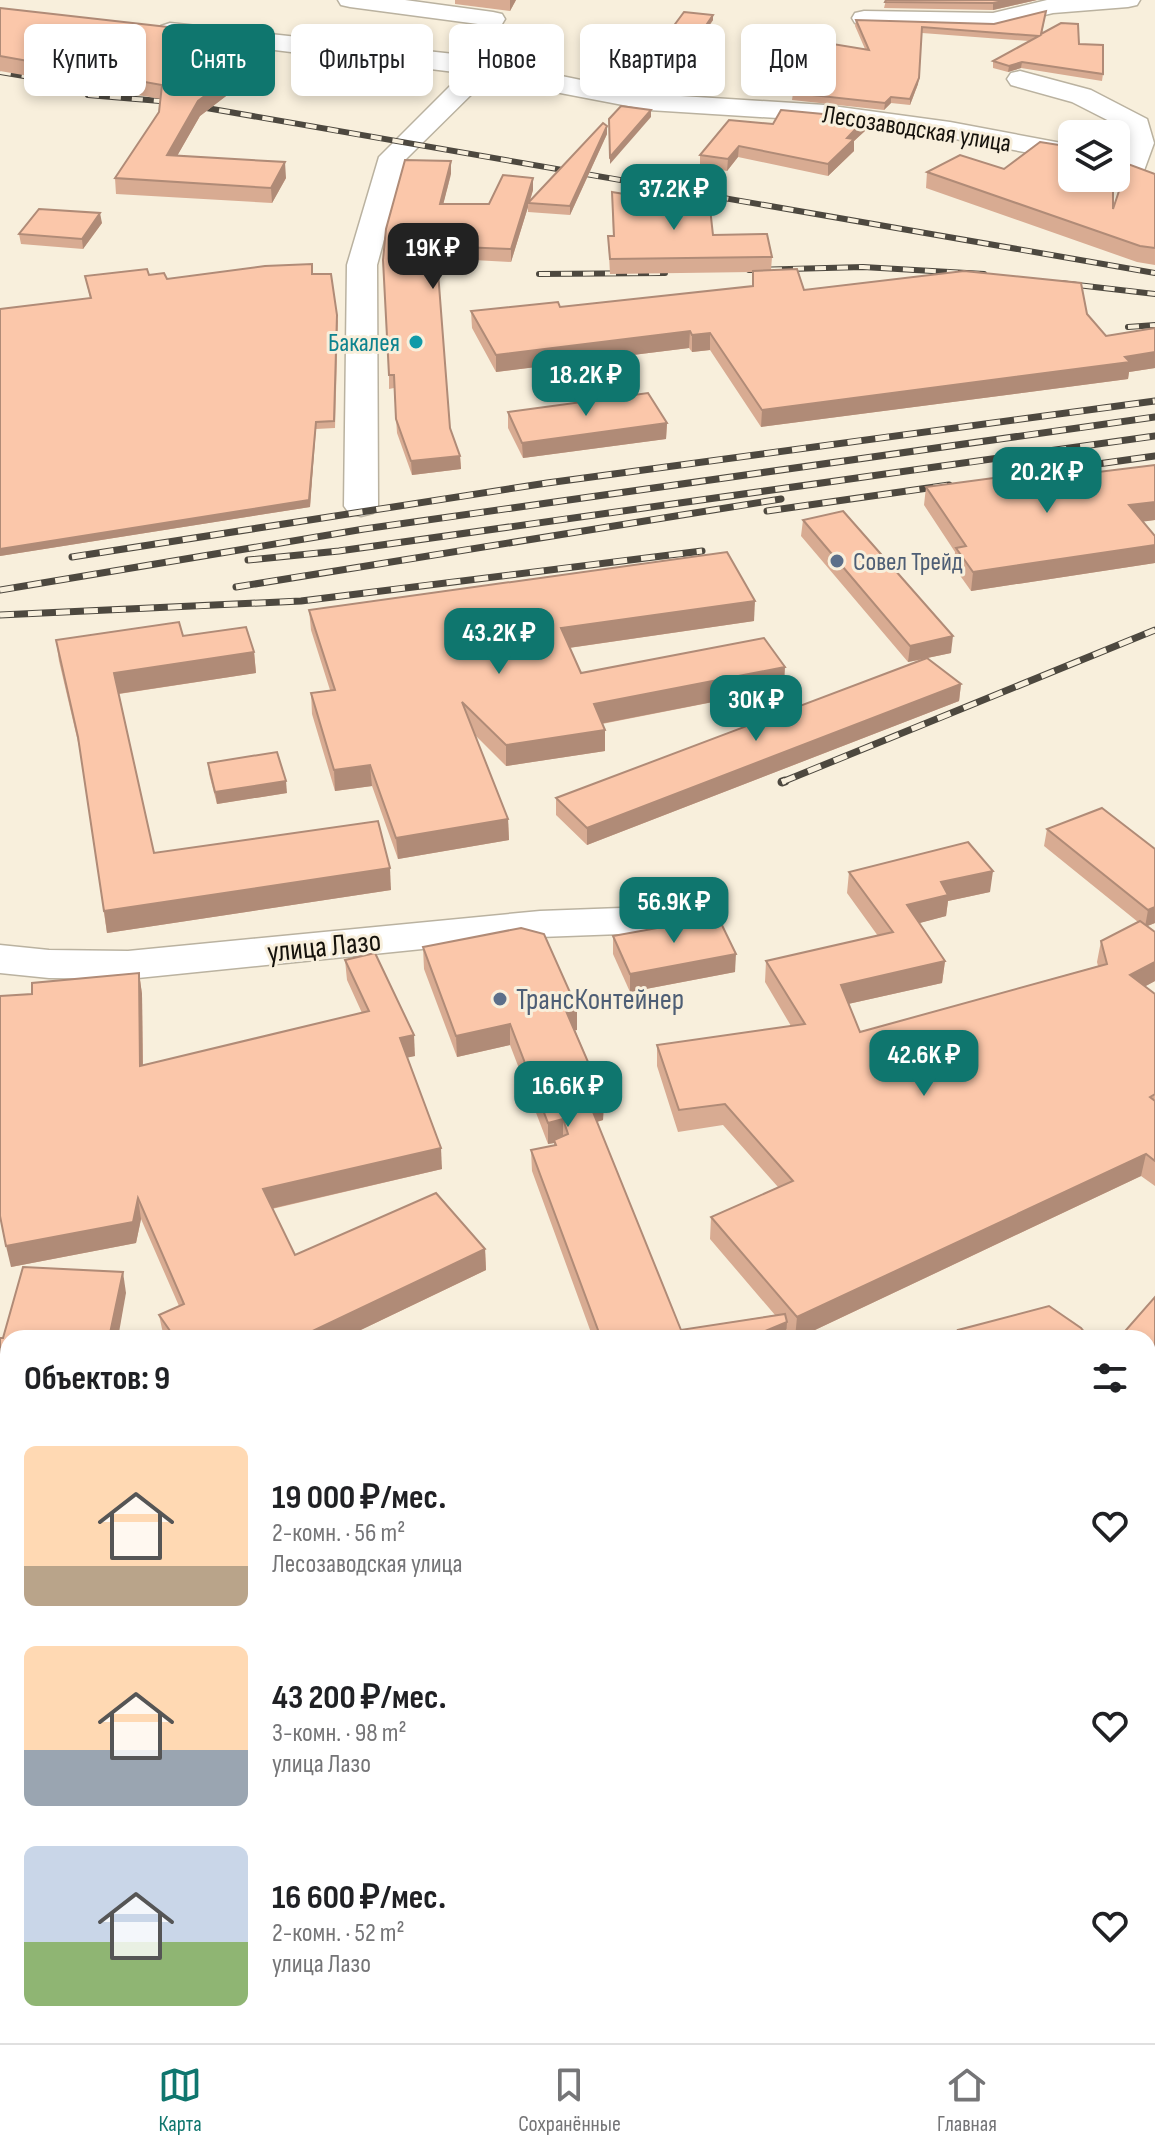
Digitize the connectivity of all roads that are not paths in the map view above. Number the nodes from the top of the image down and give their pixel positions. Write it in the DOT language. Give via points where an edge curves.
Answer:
graph roads {
  1 [pos="350,0"];
  2 [pos="1128,0"];
  3 [pos="947,9"];
  4 [pos="864,18"];
  5 [pos="493,19"];
  6 [pos="146,29"];
  7 [pos="449,61"];
  8 [pos="1020,79"];
  9 [pos="564,84"];
  10 [pos="455,96"];
  11 [pos="1058,150"];
  12 [pos="1134,171"];
  13 [pos="361,506"];
  14 [pos="648,920"];
  15 [pos="0,959"];
  1 -- 5 [label="street"];
  2 -- 3 [label="street" via="1053,6 993,20"];
  3 -- 4 [label="street"];
  6 -- 7 [label="street, Лесозаводская улица"];
  8 -- 12 [label="street" via="1073,91 1138,125"];
  9 -- 11 [label="street, Лесозаводская улица" via="649,102 825,113"];
  10 -- 13 [label="street" via="393,157 362,265"];
  14 -- 15 [label="street, улица Лазо" via="540,924 128,965"];
}
